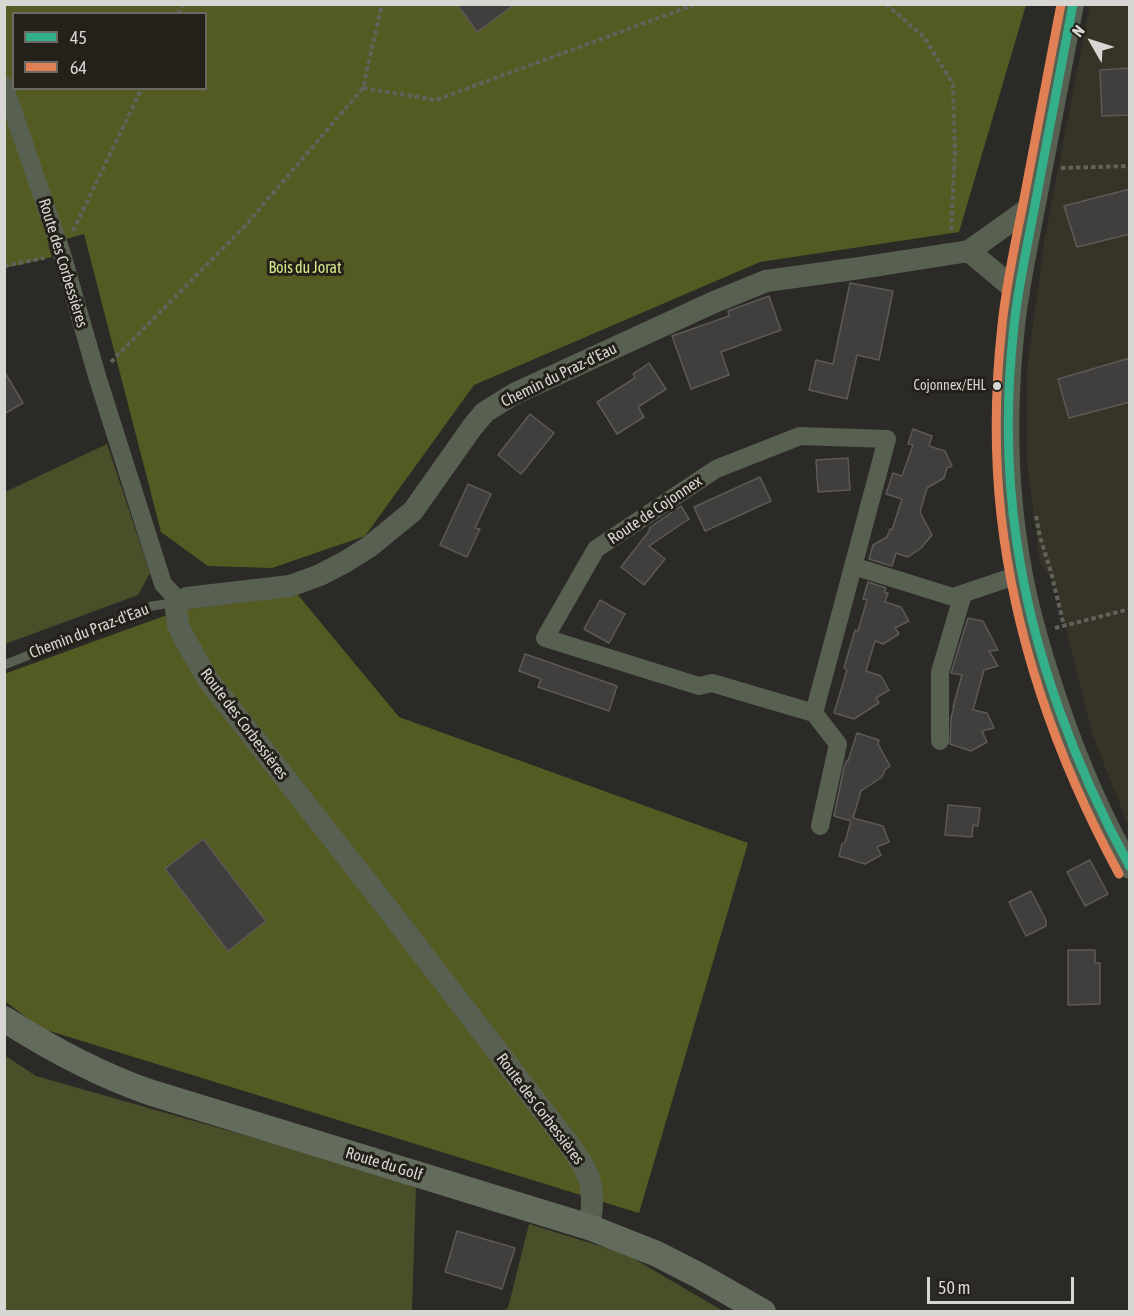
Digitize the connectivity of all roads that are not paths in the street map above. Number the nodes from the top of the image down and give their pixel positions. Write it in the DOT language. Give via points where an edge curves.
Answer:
graph roads {
  1 [pos="1073,4"];
  2 [pos="4,85"];
  3 [pos="1035,204"];
  4 [pos="959,253"];
  5 [pos="1019,293"];
  6 [pos="853,566"];
  7 [pos="1021,574"];
  8 [pos="963,594"];
  9 [pos="180,602"];
  10 [pos="4,665"];
  11 [pos="814,713"];
  12 [pos="940,741"];
  13 [pos="820,826"];
  14 [pos="1130,868"];
  15 [pos="4,1019"];
  16 [pos="589,1227"];
  17 [pos="763,1311"];
  1 -- 3 [label="street"];
  2 -- 9 [label="street, Route des Corbessières" via="62,254 163,584"];
  3 -- 4 [label="street, Chemin du Praz-d'Eau"];
  3 -- 5 [label="street"];
  4 -- 5 [label="street"];
  4 -- 9 [label="street, Chemin du Praz-d'Eau" via="766,281 712,303 498,403 473,426 413,511 345,562 290,586"];
  5 -- 7 [label="street" via="1008,421 1011,492"];
  6 -- 8 [label="street" via="953,597"];
  6 -- 11 [label="street, Route de Cojonnex"];
  6 -- 11 [label="street, Route de Cojonnex" via="887,439 800,436 716,469 596,549 545,638 699,686 712,683"];
  7 -- 8 [label="street"];
  7 -- 14 [label="street" via="1063,722 1104,819"];
  8 -- 12 [label="street" via="940,672"];
  9 -- 10 [label="lane, Chemin du Praz-d'Eau" via="152,606"];
  9 -- 16 [label="street, Route des Corbessières" via="176,609 178,625 209,681 571,1147 586,1172 592,1196"];
  11 -- 13 [label="street" via="838,744"];
  15 -- 16 [label="main road, Route du Golf" via="117,1081"];
  16 -- 17 [label="main road, Route du Golf" via="657,1254"];
}
